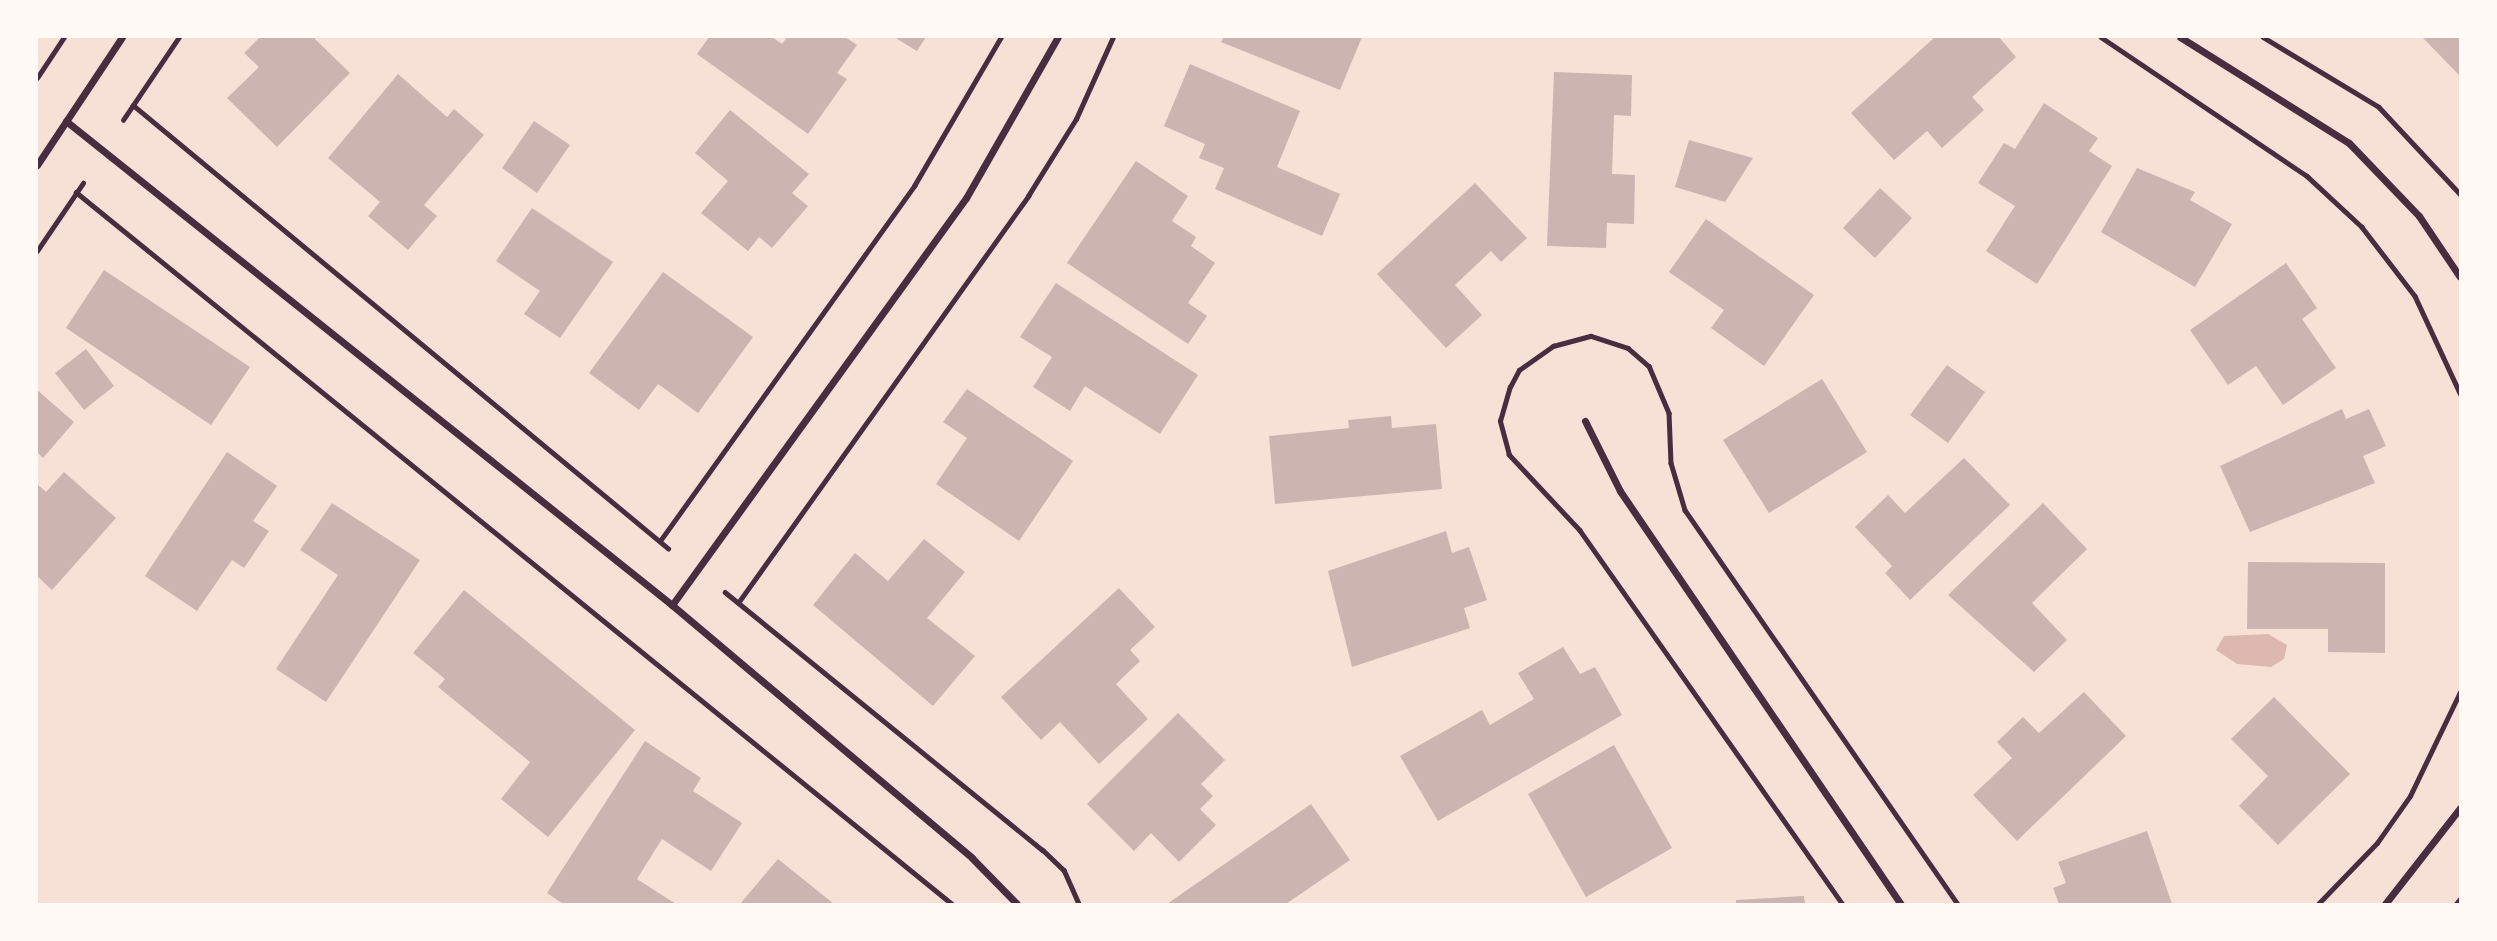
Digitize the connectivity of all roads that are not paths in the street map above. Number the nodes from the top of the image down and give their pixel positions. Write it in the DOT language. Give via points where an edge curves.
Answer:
graph roads {
  1 [pos="122,37"];
  2 [pos="1058,37"];
  3 [pos="2180,37"];
  4 [pos="66,121"];
  5 [pos="37,165"];
  6 [pos="2460,277"];
  7 [pos="1585,421"];
  8 [pos="673,606"];
  9 [pos="2460,808"];
  10 [pos="1017,904"];
  11 [pos="1901,904"];
  12 [pos="2385,904"];
  1 -- 4 [label="street"];
  2 -- 8 [label="street" via="967,198"];
  3 -- 6 [label="street" via="2348,143 2419,216"];
  4 -- 5 [label="street"];
  4 -- 8 [label="street"];
  7 -- 11 [label="street" via="1620,491"];
  8 -- 10 [label="street" via="972,858"];
  9 -- 12 [label="street"];
}
